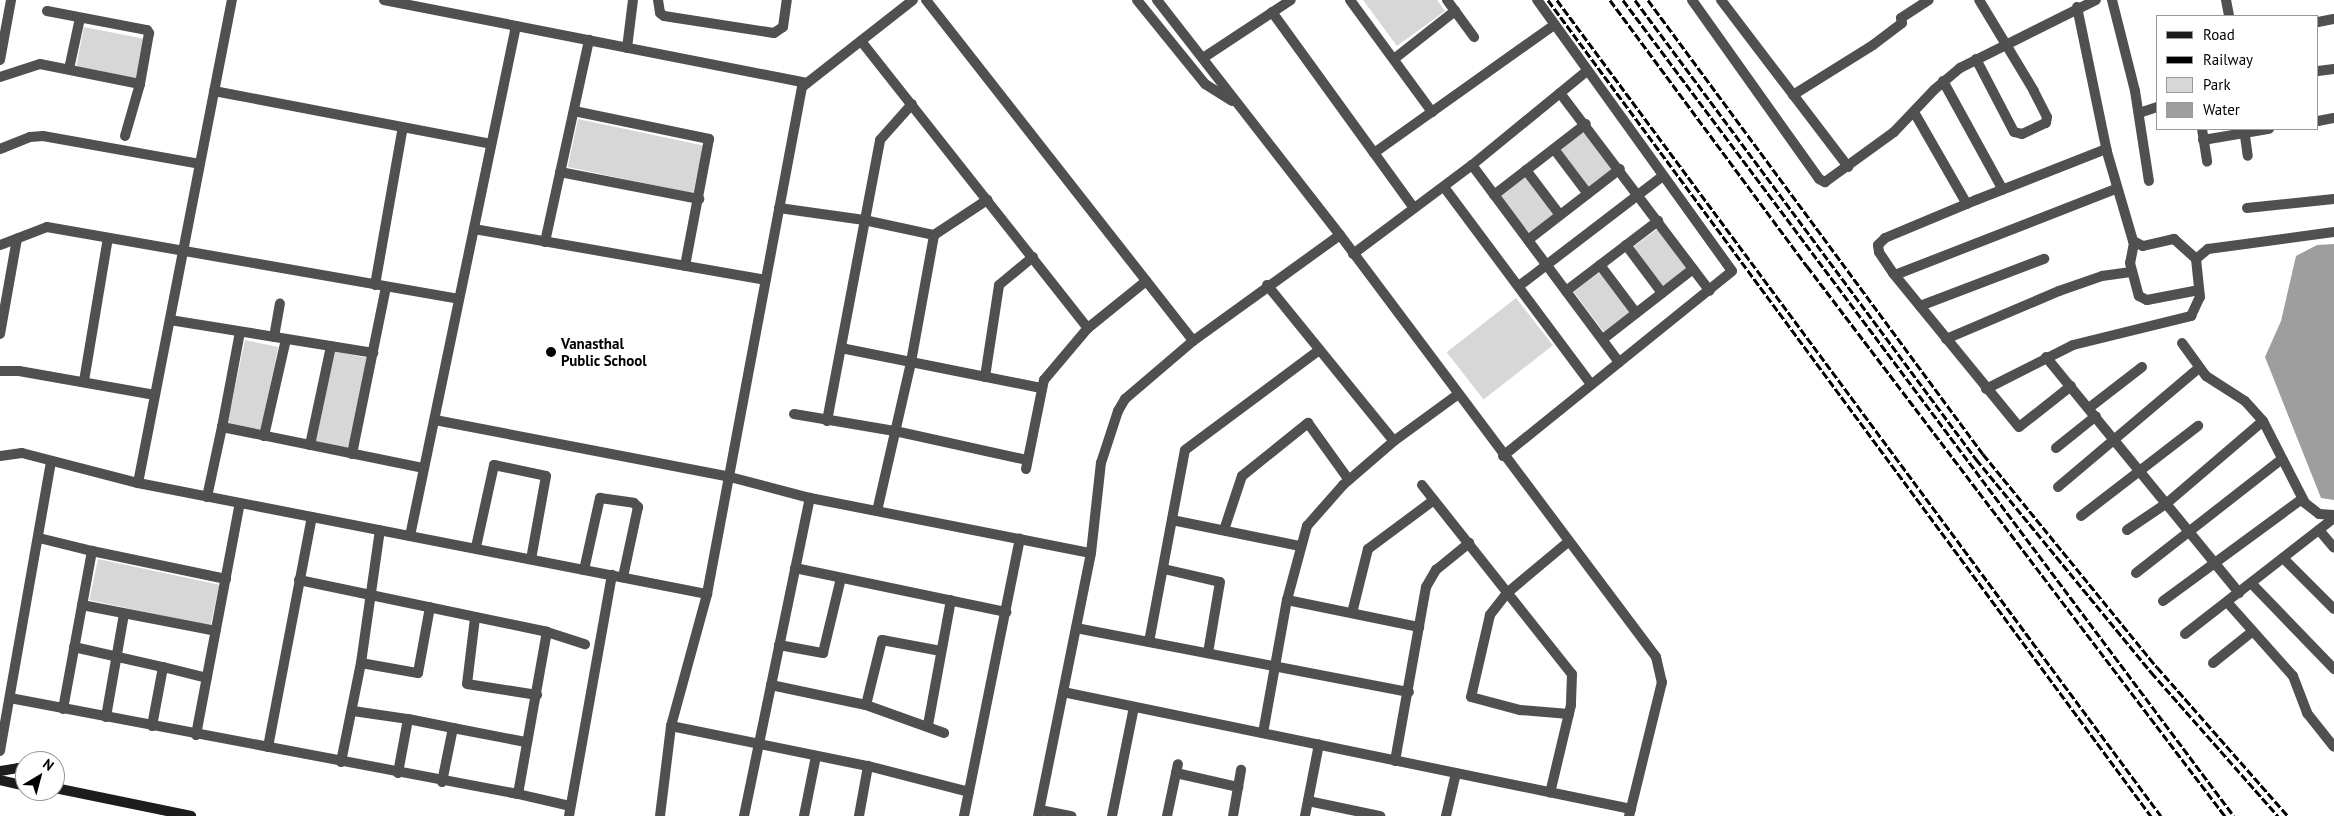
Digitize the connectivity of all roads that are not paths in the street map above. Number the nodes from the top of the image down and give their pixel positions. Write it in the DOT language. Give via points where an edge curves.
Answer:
graph roads {
  1 [pos="232,0"];
  2 [pos="384,0"];
  3 [pos="633,0"];
  4 [pos="658,0"];
  5 [pos="787,0"];
  6 [pos="913,0"];
  7 [pos="926,0"];
  8 [pos="1137,0"];
  9 [pos="1157,0"];
  10 [pos="1291,0"];
  11 [pos="1350,0"];
  12 [pos="1447,0"];
  13 [pos="1537,0"];
  14 [pos="1692,0"];
  15 [pos="1721,0"];
  16 [pos="1929,0"];
  17 [pos="1979,0"];
  18 [pos="2096,0"];
  19 [pos="2112,0"];
  20 [pos="2226,0"];
  21 [pos="7,1"];
  22 [pos="412,3"];
  23 [pos="2078,7"];
  24 [pos="1455,11"];
  25 [pos="47,12"];
  26 [pos="1272,12"];
  27 [pos="2229,15"];
  28 [pos="80,18"];
  29 [pos="2334,19"];
  30 [pos="2319,22"];
  31 [pos="1554,25"];
  32 [pos="516,26"];
  33 [pos="1474,37"];
  34 [pos="589,40"];
  35 [pos="861,41"];
  36 [pos="2005,46"];
  37 [pos="627,48"];
  38 [pos="1203,58"];
  39 [pos="1394,59"];
  40 [pos="1976,59"];
  41 [pos="0,60"];
  42 [pos="69,69"];
  43 [pos="2334,69"];
  44 [pos="1587,71"];
  45 [pos="2319,71"];
  46 [pos="0,77"];
  47 [pos="1943,81"];
  48 [pos="140,84"];
  49 [pos="807,84"];
  50 [pos="214,91"];
  51 [pos="1560,93"];
  52 [pos="1793,95"];
  53 [pos="1233,101"];
  54 [pos="912,104"];
  55 [pos="2156,108"];
  56 [pos="574,110"];
  57 [pos="1432,112"];
  58 [pos="1914,112"];
  59 [pos="2139,113"];
  60 [pos="2334,118"];
  61 [pos="2319,121"];
  62 [pos="1586,124"];
  63 [pos="403,127"];
  64 [pos="2202,130"];
  65 [pos="2245,131"];
  66 [pos="125,136"];
  67 [pos="2203,140"];
  68 [pos="491,144"];
  69 [pos="1554,149"];
  70 [pos="2106,149"];
  71 [pos="0,150"];
  72 [pos="1374,153"];
  73 [pos="2248,156"];
  74 [pos="2207,162"];
  75 [pos="200,164"];
  76 [pos="1472,165"];
  77 [pos="1848,167"];
  78 [pos="1620,169"];
  79 [pos="1526,170"];
  80 [pos="560,172"];
  81 [pos="1663,176"];
  82 [pos="2149,181"];
  83 [pos="1444,186"];
  84 [pos="2116,189"];
  85 [pos="2003,190"];
  86 [pos="1588,194"];
  87 [pos="1638,194"];
  88 [pos="1494,195"];
  89 [pos="699,199"];
  90 [pos="2334,199"];
  91 [pos="987,200"];
  92 [pos="1967,204"];
  93 [pos="779,208"];
  94 [pos="1414,208"];
  95 [pos="2247,208"];
  96 [pos="1560,215"];
  97 [pos="864,220"];
  98 [pos="1658,221"];
  99 [pos="474,229"];
  100 [pos="2334,232"];
  101 [pos="1340,234"];
  102 [pos="934,235"];
  103 [pos="108,238"];
  104 [pos="17,239"];
  105 [pos="1528,240"];
  106 [pos="545,242"];
  107 [pos="2134,243"];
  108 [pos="0,245"];
  109 [pos="1626,245"];
  110 [pos="183,252"];
  111 [pos="1353,254"];
  112 [pos="1033,257"];
  113 [pos="2044,259"];
  114 [pos="2196,259"];
  115 [pos="1546,264"];
  116 [pos="1600,264"];
  117 [pos="685,266"];
  118 [pos="1693,269"];
  119 [pos="2132,272"];
  120 [pos="1895,275"];
  121 [pos="766,280"];
  122 [pos="1146,281"];
  123 [pos="375,285"];
  124 [pos="1267,285"];
  125 [pos="1519,286"];
  126 [pos="386,287"];
  127 [pos="2199,290"];
  128 [pos="1566,291"];
  129 [pos="1710,291"];
  130 [pos="1662,293"];
  131 [pos="459,299"];
  132 [pos="280,304"];
  133 [pos="1920,306"];
  134 [pos="1636,313"];
  135 [pos="170,320"];
  136 [pos="1088,328"];
  137 [pos="240,332"];
  138 [pos="0,334"];
  139 [pos="274,337"];
  140 [pos="286,339"];
  141 [pos="1946,339"];
  142 [pos="1602,340"];
  143 [pos="1193,341"];
  144 [pos="2182,343"];
  145 [pos="331,346"];
  146 [pos="841,348"];
  147 [pos="1320,350"];
  148 [pos="373,353"];
  149 [pos="2046,357"];
  150 [pos="911,362"];
  151 [pos="1619,362"];
  152 [pos="2142,367"];
  153 [pos="2199,368"];
  154 [pos="0,372"];
  155 [pos="985,377"];
  156 [pos="84,381"];
  157 [pos="1591,384"];
  158 [pos="2071,386"];
  159 [pos="1041,388"];
  160 [pos="1986,389"];
  161 [pos="1457,395"];
  162 [pos="155,396"];
  163 [pos="2089,408"];
  164 [pos="794,414"];
  165 [pos="2096,416"];
  166 [pos="435,420"];
  167 [pos="827,421"];
  168 [pos="2263,421"];
  169 [pos="2198,426"];
  170 [pos="222,427"];
  171 [pos="896,431"];
  172 [pos="264,436"];
  173 [pos="1394,441"];
  174 [pos="2116,441"];
  175 [pos="310,445"];
  176 [pos="2056,448"];
  177 [pos="352,454"];
  178 [pos="0,456"];
  179 [pos="1503,456"];
  180 [pos="2282,459"];
  181 [pos="51,462"];
  182 [pos="424,468"];
  183 [pos="2141,472"];
  184 [pos="730,476"];
  185 [pos="1349,480"];
  186 [pos="138,483"];
  187 [pos="1422,485"];
  188 [pos="2058,487"];
  189 [pos="208,497"];
  190 [pos="810,498"];
  191 [pos="2302,499"];
  192 [pos="1434,500"];
  193 [pos="240,503"];
  194 [pos="2166,503"];
  195 [pos="878,511"];
  196 [pos="2081,516"];
  197 [pos="312,517"];
  198 [pos="2334,517"];
  199 [pos="1172,520"];
  200 [pos="380,530"];
  201 [pos="1224,530"];
  202 [pos="2127,530"];
  203 [pos="2319,530"];
  204 [pos="2190,532"];
  205 [pos="410,536"];
  206 [pos="39,538"];
  207 [pos="1020,539"];
  208 [pos="1568,542"];
  209 [pos="1468,543"];
  210 [pos="1300,546"];
  211 [pos="476,547"];
  212 [pos="2334,548"];
  213 [pos="92,551"];
  214 [pos="1090,553"];
  215 [pos="2283,558"];
  216 [pos="532,560"];
  217 [pos="2214,561"];
  218 [pos="795,568"];
  219 [pos="1164,569"];
  220 [pos="584,570"];
  221 [pos="2136,573"];
  222 [pos="612,575"];
  223 [pos="623,577"];
  224 [pos="841,578"];
  225 [pos="226,579"];
  226 [pos="299,580"];
  227 [pos="2251,583"];
  228 [pos="1507,593"];
  229 [pos="2239,593"];
  230 [pos="370,594"];
  231 [pos="707,594"];
  232 [pos="951,600"];
  233 [pos="1287,600"];
  234 [pos="2163,601"];
  235 [pos="2227,602"];
  236 [pos="82,605"];
  237 [pos="430,607"];
  238 [pos="2334,609"];
  239 [pos="1006,612"];
  240 [pos="1352,613"];
  241 [pos="124,614"];
  242 [pos="475,618"];
  243 [pos="1419,627"];
  244 [pos="1076,628"];
  245 [pos="2253,631"];
  246 [pos="216,632"];
  247 [pos="547,632"];
  248 [pos="2185,634"];
  249 [pos="1149,642"];
  250 [pos="585,644"];
  251 [pos="779,645"];
  252 [pos="74,647"];
  253 [pos="941,651"];
  254 [pos="1208,653"];
  255 [pos="116,656"];
  256 [pos="362,663"];
  257 [pos="2213,663"];
  258 [pos="1274,666"];
  259 [pos="163,667"];
  260 [pos="2334,669"];
  261 [pos="207,678"];
  262 [pos="771,685"];
  263 [pos="1063,692"];
  264 [pos="1409,692"];
  265 [pos="537,695"];
  266 [pos="10,698"];
  267 [pos="866,705"];
  268 [pos="1134,707"];
  269 [pos="63,709"];
  270 [pos="353,710"];
  271 [pos="1569,714"];
  272 [pos="106,717"];
  273 [pos="408,719"];
  274 [pos="928,725"];
  275 [pos="152,726"];
  276 [pos="671,726"];
  277 [pos="453,728"];
  278 [pos="944,733"];
  279 [pos="1263,734"];
  280 [pos="196,735"];
  281 [pos="526,742"];
  282 [pos="759,744"];
  283 [pos="1319,744"];
  284 [pos="268,747"];
  285 [pos="2334,747"];
  286 [pos="0,751"];
  287 [pos="816,756"];
  288 [pos="1395,761"];
  289 [pos="341,762"];
  290 [pos="868,766"];
  291 [pos="15,768"];
  292 [pos="1241,770"];
  293 [pos="0,771"];
  294 [pos="398,773"];
  295 [pos="1456,773"];
  296 [pos="0,780"];
  297 [pos="442,782"];
  298 [pos="15,784"];
  299 [pos="1238,787"];
  300 [pos="65,790"];
  301 [pos="969,792"];
  302 [pos="1550,792"];
  303 [pos="518,794"];
  304 [pos="1308,801"];
  305 [pos="570,811"];
  306 [pos="1039,813"];
  307 [pos="1630,813"];
  308 [pos="1374,815"];
  309 [pos="191,816"];
  310 [pos="660,816"];
  311 [pos="744,816"];
  312 [pos="804,816"];
  313 [pos="859,816"];
  314 [pos="964,816"];
  315 [pos="1071,816"];
  316 [pos="1112,816"];
  317 [pos="1167,816"];
  318 [pos="1233,816"];
  319 [pos="1305,816"];
  320 [pos="1446,816"];
  1 -- 50 [label="street"];
  2 -- 22 [label="street"];
  3 -- 37 [label="street"];
  4 -- 5 [label="street" via="664,16 774,33 782,27"];
  6 -- 35 [label="street"];
  7 -- 122 [label="street"];
  8 -- 53 [label="street" via="1204,84"];
  9 -- 38 [label="street"];
  10 -- 26 [label="street"];
  11 -- 39 [label="street"];
  12 -- 24 [label="street"];
  13 -- 31 [label="street"];
  14 -- 77 [label="street" via="1820,181 1829,181"];
  15 -- 52 [label="street"];
  16 -- 52 [label="street" via="1900,18 1902,22 1873,45"];
  17 -- 36 [label="street"];
  18 -- 23 [label="street"];
  19 -- 59 [label="street"];
  20 -- 27 [label="street"];
  21 -- 41 [label="street"];
  22 -- 32 [label="street"];
  23 -- 36 [label="street"];
  23 -- 70 [label="street"];
  24 -- 33 [label="street"];
  24 -- 39 [label="street"];
  25 -- 28 [label="street"];
  26 -- 38 [label="street"];
  26 -- 72 [label="street"];
  28 -- 42 [label="street"];
  28 -- 48 [label="street" via="147,30 150,39"];
  29 -- 30 [label="street"];
  31 -- 44 [label="street"];
  31 -- 57 [label="street"];
  32 -- 34 [label="street"];
  32 -- 68 [label="street"];
  34 -- 37 [label="street"];
  34 -- 56 [label="street"];
  35 -- 49 [label="street"];
  35 -- 54 [label="street"];
  36 -- 40 [label="street"];
  36 -- 40 [label="street" via="2047,117 2046,123 2036,128 2020,134 2014,132"];
  37 -- 49 [label="street"];
  38 -- 53 [label="street"];
  39 -- 57 [label="street"];
  40 -- 47 [label="street"];
  42 -- 46 [label="street" via="36,64"];
  42 -- 48 [label="street"];
  43 -- 45 [label="street"];
  44 -- 51 [label="street"];
  44 -- 81 [label="street"];
  47 -- 58 [label="street"];
  47 -- 85 [label="street"];
  48 -- 66 [label="street"];
  49 -- 93 [label="street" via="802,87"];
  50 -- 63 [label="street"];
  50 -- 75 [label="street"];
  51 -- 62 [label="street"];
  51 -- 76 [label="street"];
  52 -- 77 [label="street"];
  53 -- 101 [label="street"];
  54 -- 91 [label="street"];
  54 -- 97 [label="street" via="880,140"];
  55 -- 59 [label="street"];
  56 -- 80 [label="street"];
  56 -- 89 [label="street" via="709,139"];
  57 -- 72 [label="street"];
  58 -- 77 [label="street"];
  58 -- 92 [label="street"];
  59 -- 82 [label="street"];
  60 -- 61 [label="street"];
  62 -- 69 [label="street"];
  62 -- 78 [label="street"];
  63 -- 68 [label="street"];
  63 -- 123 [label="street"];
  64 -- 67 [label="street"];
  65 -- 67 [label="street"];
  65 -- 73 [label="street"];
  67 -- 74 [label="street"];
  68 -- 99 [label="street"];
  69 -- 79 [label="street"];
  69 -- 86 [label="street"];
  70 -- 84 [label="street"];
  70 -- 85 [label="street"];
  71 -- 75 [label="street" via="30,137 43,136"];
  72 -- 94 [label="street"];
  75 -- 110 [label="street"];
  76 -- 83 [label="street"];
  76 -- 88 [label="street"];
  78 -- 86 [label="street"];
  78 -- 87 [label="street"];
  79 -- 88 [label="street"];
  79 -- 96 [label="street"];
  80 -- 89 [label="street"];
  80 -- 106 [label="street"];
  81 -- 87 [label="street"];
  81 -- 129 [label="street" via="1732,269"];
  83 -- 94 [label="street"];
  83 -- 125 [label="street"];
  84 -- 107 [label="street"];
  84 -- 120 [label="street"];
  85 -- 92 [label="street"];
  86 -- 96 [label="street"];
  87 -- 98 [label="street"];
  87 -- 115 [label="street"];
  88 -- 105 [label="street"];
  89 -- 117 [label="street"];
  90 -- 95 [label="street"];
  91 -- 102 [label="street"];
  91 -- 112 [label="street"];
  92 -- 120 [label="street" via="1880,242 1879,252"];
  93 -- 97 [label="street"];
  93 -- 121 [label="street"];
  94 -- 111 [label="street"];
  96 -- 105 [label="street"];
  97 -- 102 [label="street"];
  97 -- 146 [label="street"];
  98 -- 109 [label="street"];
  98 -- 118 [label="street"];
  99 -- 106 [label="street"];
  99 -- 131 [label="street"];
  100 -- 114 [label="street" via="2220,246 2201,252"];
  101 -- 111 [label="street"];
  101 -- 124 [label="street"];
  102 -- 150 [label="street"];
  103 -- 104 [label="street" via="47,227"];
  103 -- 110 [label="street"];
  103 -- 156 [label="street"];
  104 -- 108 [label="street"];
  104 -- 138 [label="street"];
  105 -- 115 [label="street"];
  106 -- 117 [label="street"];
  107 -- 114 [label="street" via="2143,246 2174,239"];
  107 -- 119 [label="street" via="2129,257"];
  109 -- 116 [label="street"];
  109 -- 130 [label="street"];
  110 -- 123 [label="street"];
  110 -- 135 [label="street"];
  111 -- 161 [label="street"];
  112 -- 136 [label="street"];
  112 -- 155 [label="street" via="999,285"];
  113 -- 133 [label="street"];
  114 -- 127 [label="street"];
  115 -- 125 [label="street"];
  115 -- 128 [label="street"];
  116 -- 128 [label="street"];
  116 -- 134 [label="street"];
  117 -- 121 [label="street"];
  118 -- 129 [label="street"];
  118 -- 130 [label="street"];
  119 -- 127 [label="street" via="2137,294 2145,300"];
  119 -- 141 [label="street" via="2102,276 2059,290"];
  120 -- 133 [label="street"];
  121 -- 184 [label="street"];
  122 -- 136 [label="street"];
  122 -- 143 [label="street"];
  123 -- 126 [label="street"];
  124 -- 143 [label="street"];
  124 -- 147 [label="street"];
  125 -- 157 [label="street"];
  126 -- 131 [label="street"];
  126 -- 148 [label="street"];
  127 -- 149 [label="street" via="2196,310 2186,318 2100,336"];
  128 -- 142 [label="street"];
  129 -- 151 [label="street"];
  130 -- 134 [label="street"];
  131 -- 166 [label="street"];
  132 -- 139 [label="street"];
  133 -- 141 [label="street"];
  134 -- 142 [label="street"];
  135 -- 137 [label="street"];
  135 -- 162 [label="street"];
  136 -- 159 [label="street" via="1049,372"];
  137 -- 139 [label="street"];
  137 -- 170 [label="street"];
  139 -- 140 [label="street"];
  140 -- 145 [label="street"];
  140 -- 172 [label="street"];
  141 -- 160 [label="street"];
  142 -- 151 [label="street"];
  143 -- 214 [label="street" via="1125,399 1118,411 1101,463"];
  144 -- 153 [label="street"];
  145 -- 148 [label="street"];
  145 -- 175 [label="street"];
  146 -- 150 [label="street"];
  146 -- 167 [label="street"];
  147 -- 173 [label="street"];
  147 -- 199 [label="street" via="1188,447 1183,454"];
  148 -- 177 [label="street"];
  149 -- 158 [label="street"];
  149 -- 160 [label="street"];
  150 -- 155 [label="street"];
  150 -- 171 [label="street"];
  151 -- 157 [label="street"];
  152 -- 163 [label="street"];
  153 -- 168 [label="street" via="2221,388 2245,401"];
  153 -- 174 [label="street"];
  154 -- 156 [label="street" via="19,371"];
  155 -- 159 [label="street"];
  156 -- 162 [label="street"];
  157 -- 179 [label="street"];
  158 -- 160 [label="street" via="2019,427"];
  158 -- 163 [label="street"];
  159 -- 171 [label="street" via="1026,464"];
  161 -- 173 [label="street"];
  161 -- 179 [label="street"];
  162 -- 186 [label="street"];
  163 -- 165 [label="street"];
  164 -- 167 [label="street"];
  165 -- 174 [label="street"];
  165 -- 176 [label="street"];
  166 -- 182 [label="street"];
  166 -- 184 [label="street"];
  167 -- 171 [label="street"];
  168 -- 180 [label="street"];
  168 -- 194 [label="street"];
  169 -- 183 [label="street"];
  170 -- 172 [label="street"];
  170 -- 189 [label="street"];
  171 -- 195 [label="street"];
  172 -- 175 [label="street"];
  173 -- 185 [label="street"];
  174 -- 183 [label="street"];
  174 -- 188 [label="street"];
  175 -- 177 [label="street"];
  177 -- 182 [label="street"];
  178 -- 181 [label="street" via="22,453"];
  179 -- 208 [label="street"];
  180 -- 191 [label="street"];
  180 -- 204 [label="street"];
  181 -- 186 [label="street"];
  181 -- 206 [label="street"];
  182 -- 205 [label="street"];
  183 -- 194 [label="street"];
  183 -- 196 [label="street"];
  184 -- 190 [label="street"];
  184 -- 231 [label="street"];
  185 -- 201 [label="street" via="1308,423 1242,476"];
  185 -- 210 [label="street" via="1313,516"];
  186 -- 189 [label="street"];
  187 -- 192 [label="street"];
  189 -- 193 [label="street"];
  190 -- 195 [label="street"];
  190 -- 218 [label="street"];
  191 -- 198 [label="street" via="2314,512"];
  191 -- 217 [label="street"];
  192 -- 209 [label="street"];
  192 -- 240 [label="street" via="1368,549"];
  193 -- 197 [label="street"];
  193 -- 225 [label="street"];
  194 -- 202 [label="street"];
  194 -- 204 [label="street"];
  195 -- 207 [label="street"];
  197 -- 200 [label="street"];
  197 -- 226 [label="street"];
  198 -- 203 [label="street"];
  199 -- 201 [label="street"];
  199 -- 219 [label="street"];
  200 -- 205 [label="street"];
  200 -- 230 [label="street"];
  201 -- 210 [label="street"];
  203 -- 212 [label="street"];
  203 -- 215 [label="street"];
  204 -- 217 [label="street"];
  204 -- 221 [label="street"];
  205 -- 211 [label="street"];
  206 -- 213 [label="street"];
  206 -- 266 [label="street"];
  207 -- 214 [label="street"];
  207 -- 239 [label="street"];
  208 -- 228 [label="street"];
  208 -- 307 [label="street" via="1651,648 1661,668 1662,682"];
  209 -- 228 [label="street"];
  209 -- 243 [label="street" via="1428,581"];
  210 -- 233 [label="street"];
  211 -- 216 [label="street"];
  211 -- 216 [label="street" via="494,465 546,476"];
  213 -- 225 [label="street"];
  213 -- 236 [label="street"];
  214 -- 244 [label="street"];
  215 -- 227 [label="street"];
  215 -- 238 [label="street"];
  216 -- 220 [label="street"];
  217 -- 229 [label="street"];
  217 -- 234 [label="street"];
  218 -- 224 [label="street"];
  218 -- 251 [label="street"];
  219 -- 249 [label="street"];
  219 -- 254 [label="street" via="1216,579 1221,583"];
  220 -- 222 [label="street"];
  220 -- 223 [label="street" via="600,498 634,503 638,507"];
  222 -- 223 [label="street"];
  222 -- 305 [label="street"];
  223 -- 231 [label="street"];
  224 -- 232 [label="street"];
  224 -- 251 [label="street" via="823,653"];
  225 -- 246 [label="street"];
  226 -- 230 [label="street"];
  226 -- 284 [label="street"];
  227 -- 229 [label="street"];
  227 -- 260 [label="street"];
  228 -- 271 [label="street" via="1572,674"];
  228 -- 271 [label="street" via="1490,615 1471,697 1520,710"];
  229 -- 235 [label="street"];
  230 -- 237 [label="street"];
  230 -- 256 [label="street"];
  231 -- 276 [label="street"];
  232 -- 239 [label="street"];
  232 -- 253 [label="street"];
  233 -- 240 [label="street"];
  233 -- 258 [label="street"];
  235 -- 245 [label="street"];
  235 -- 248 [label="street"];
  236 -- 241 [label="street"];
  236 -- 252 [label="street"];
  237 -- 242 [label="street"];
  237 -- 256 [label="street" via="418,673"];
  239 -- 301 [label="street"];
  240 -- 243 [label="street"];
  241 -- 246 [label="street"];
  241 -- 255 [label="street"];
  242 -- 247 [label="street"];
  242 -- 265 [label="street" via="467,684"];
  243 -- 264 [label="street"];
  244 -- 249 [label="street"];
  244 -- 263 [label="street"];
  245 -- 257 [label="street"];
  245 -- 285 [label="street" via="2293,676 2307,713"];
  246 -- 261 [label="street"];
  247 -- 250 [label="street"];
  247 -- 265 [label="street"];
  249 -- 254 [label="street"];
  251 -- 262 [label="street"];
  252 -- 255 [label="street"];
  252 -- 269 [label="street"];
  253 -- 267 [label="street" via="882,640"];
  253 -- 274 [label="street"];
  254 -- 258 [label="street"];
  255 -- 259 [label="street"];
  255 -- 272 [label="street"];
  256 -- 270 [label="street"];
  258 -- 264 [label="street"];
  258 -- 279 [label="street"];
  259 -- 261 [label="street"];
  259 -- 275 [label="street"];
  261 -- 280 [label="street"];
  262 -- 267 [label="street"];
  262 -- 282 [label="street"];
  263 -- 268 [label="street"];
  263 -- 306 [label="street"];
  264 -- 288 [label="street"];
  265 -- 281 [label="street"];
  266 -- 269 [label="street"];
  266 -- 286 [label="street"];
  267 -- 274 [label="street"];
  268 -- 279 [label="street"];
  268 -- 316 [label="street"];
  269 -- 272 [label="street"];
  270 -- 273 [label="street"];
  270 -- 289 [label="street"];
  271 -- 302 [label="street"];
  272 -- 275 [label="street"];
  273 -- 277 [label="street"];
  273 -- 294 [label="street"];
  274 -- 278 [label="street"];
  275 -- 280 [label="street"];
  276 -- 282 [label="street"];
  276 -- 310 [label="street"];
  277 -- 281 [label="street"];
  277 -- 297 [label="street"];
  279 -- 283 [label="street"];
  280 -- 284 [label="street"];
  281 -- 303 [label="street"];
  282 -- 287 [label="street"];
  282 -- 311 [label="street"];
  283 -- 288 [label="street"];
  283 -- 304 [label="street"];
  284 -- 289 [label="street"];
  287 -- 290 [label="street"];
  287 -- 312 [label="street"];
  288 -- 295 [label="street"];
  289 -- 294 [label="street"];
  290 -- 301 [label="street"];
  290 -- 313 [label="street"];
  291 -- 293 [label="main road"];
  292 -- 299 [label="street"];
  294 -- 297 [label="street"];
  295 -- 302 [label="street"];
  295 -- 320 [label="street"];
  296 -- 298 [label="main road"];
  297 -- 303 [label="street"];
  299 -- 317 [label="street" via="1177,769"];
  299 -- 318 [label="street"];
  300 -- 309 [label="main road"];
  301 -- 314 [label="street"];
  302 -- 307 [label="street"];
  303 -- 305 [label="street"];
  304 -- 308 [label="street"];
  304 -- 319 [label="street"];
  306 -- 315 [label="street"];
}
